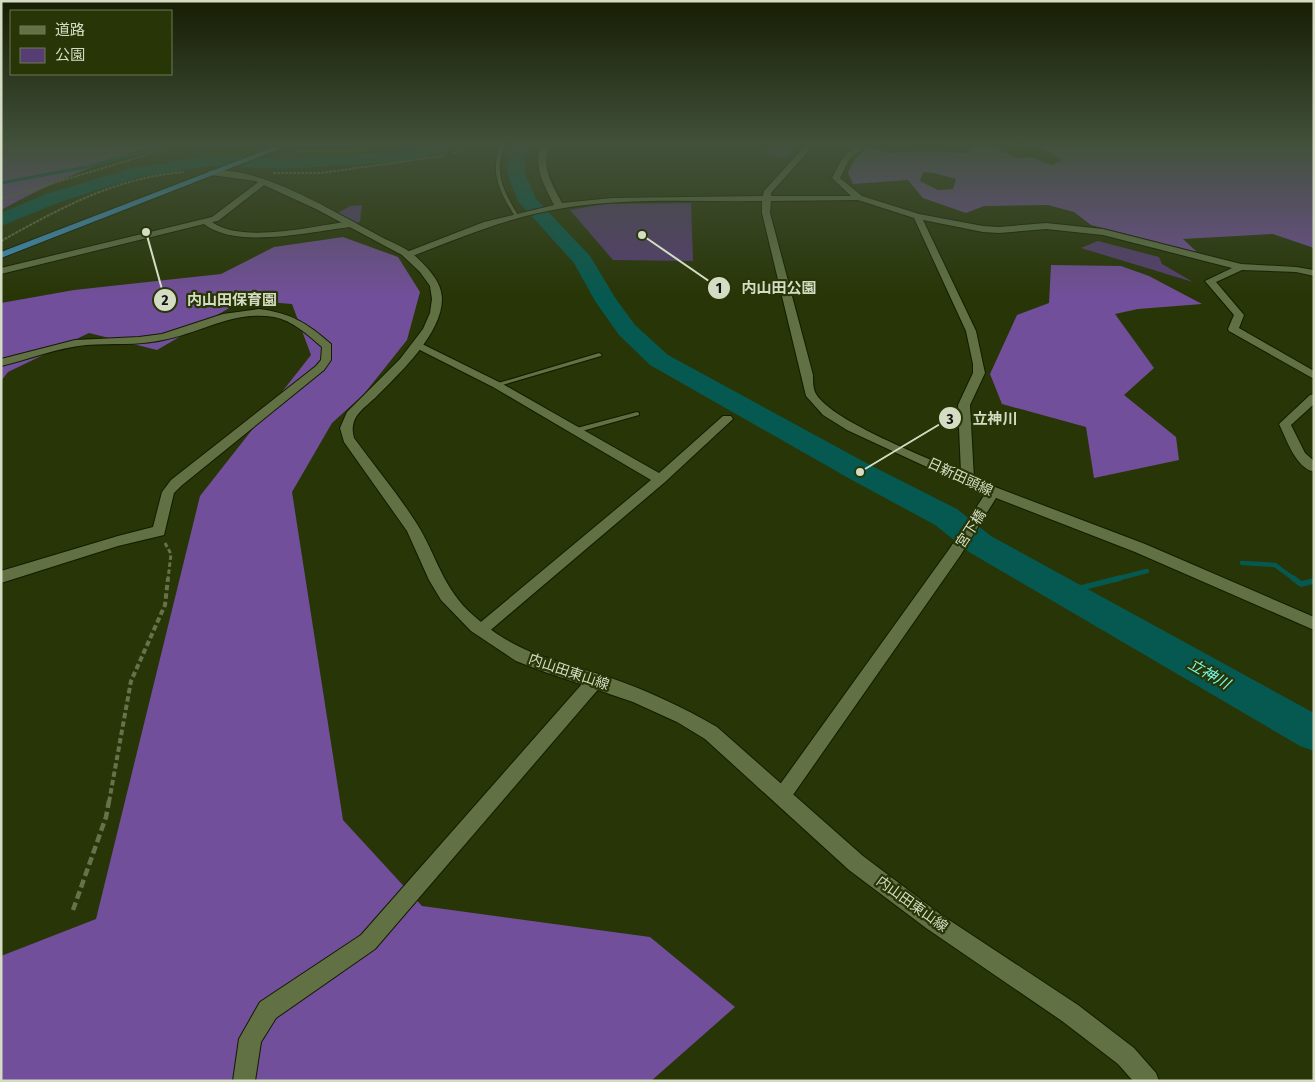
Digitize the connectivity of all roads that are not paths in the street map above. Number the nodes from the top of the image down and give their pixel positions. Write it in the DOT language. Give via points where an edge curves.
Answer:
graph roads {
  1 [pos="154,195"];
  2 [pos="246,195"];
  3 [pos="292,195"];
  4 [pos="504,195"];
  5 [pos="551,195"];
  6 [pos="767,195"];
  7 [pos="856,195"];
  8 [pos="859,198"];
  9 [pos="766,199"];
  10 [pos="555,207"];
  11 [pos="518,215"];
  12 [pos="917,216"];
  13 [pos="207,222"];
  14 [pos="352,224"];
  15 [pos="1,255"];
  16 [pos="407,255"];
  17 [pos="1241,267"];
  18 [pos="1,271"];
  19 [pos="1314,273"];
  20 [pos="418,345"];
  21 [pos="599,355"];
  22 [pos="1,363"];
  23 [pos="1314,376"];
  24 [pos="497,385"];
  25 [pos="1314,398"];
  26 [pos="637,414"];
  27 [pos="727,419"];
  28 [pos="575,432"];
  29 [pos="1314,468"];
  30 [pos="660,479"];
  31 [pos="968,480"];
  32 [pos="989,498"];
  33 [pos="1,577"];
  34 [pos="1314,624"];
  35 [pos="481,630"];
  36 [pos="595,681"];
  37 [pos="782,796"];
  38 [pos="244,1081"];
  39 [pos="1148,1081"];
  1 -- 15 [label="highway"];
  2 -- 13 [label="street"];
  3 -- 14 [label="street, 内山田東山線"];
  4 -- 11 [label="lane"];
  5 -- 10 [label="street"];
  6 -- 9 [label="street"];
  7 -- 8 [label="street"];
  8 -- 9 [label="street"];
  8 -- 12 [label="street"];
  9 -- 10 [label="street" via="612,200"];
  9 -- 31 [label="street, 日新田頭線" via="766,213 810,394 828,412 852,427"];
  10 -- 11 [label="street"];
  11 -- 16 [label="street"];
  12 -- 17 [label="street" via="983,229 1080,228"];
  12 -- 31 [label="street" via="971,331 978,364 979,374 964,405"];
  13 -- 14 [label="street" via="244,236"];
  13 -- 18 [label="street"];
  14 -- 16 [label="street, 内山田東山線"];
  16 -- 20 [label="street, 内山田東山線" via="430,278 438,300"];
  17 -- 19 [label="street"];
  17 -- 23 [label="street" via="1210,281 1239,315 1232,329"];
  20 -- 24 [label="street"];
  20 -- 35 [label="street, 内山田東山線" via="350,415 346,428 348,439 411,527 445,595"];
  21 -- 24 [label="lane"];
  22 -- 33 [label="street" via="68,345 156,338 238,313 262,312 286,317 301,324 327,346 326,360 320,368 176,483 168,492 159,531"];
  24 -- 28 [label="street"];
  25 -- 29 [label="street" via="1285,424 1300,455"];
  26 -- 28 [label="lane"];
  27 -- 30 [label="street"];
  28 -- 30 [label="street"];
  30 -- 35 [label="street"];
  31 -- 32 [label="street, 日新田頭線"];
  32 -- 34 [label="street, 日新田頭線" via="1140,548"];
  32 -- 37 [label="street, 宮下橋" via="955,552"];
  35 -- 36 [label="street, 内山田東山線" via="544,667"];
  36 -- 37 [label="street, 内山田東山線" via="690,720 711,733"];
  36 -- 38 [label="street" via="368,942 268,1010 250,1040"];
  37 -- 39 [label="street, 内山田東山線" via="856,862 933,921 1070,1013 1126,1056"];
}
